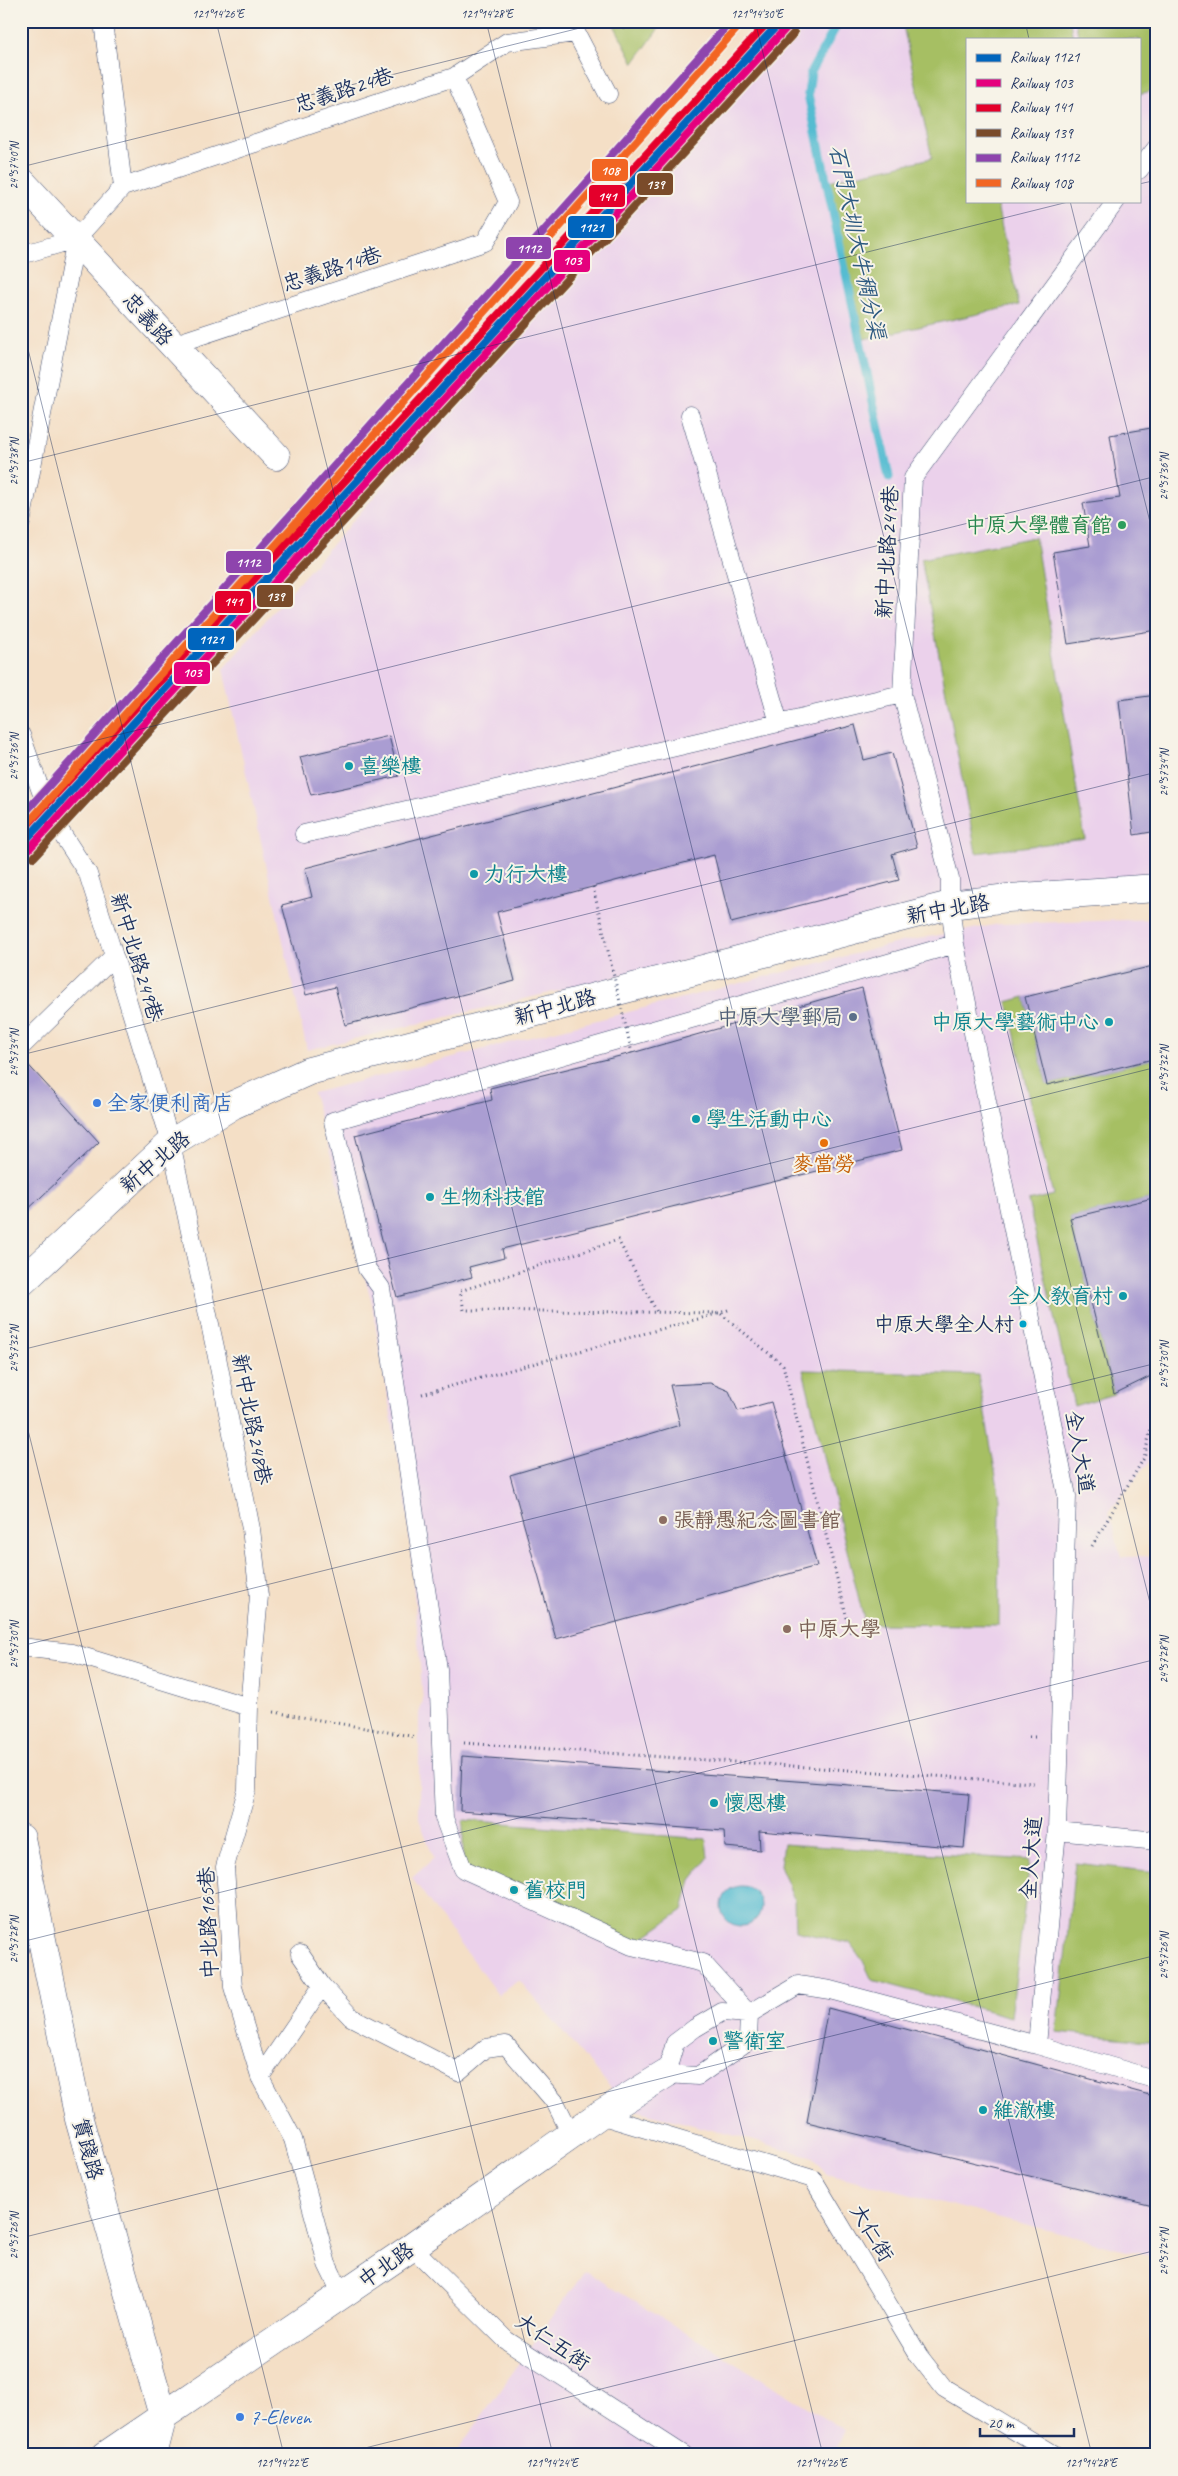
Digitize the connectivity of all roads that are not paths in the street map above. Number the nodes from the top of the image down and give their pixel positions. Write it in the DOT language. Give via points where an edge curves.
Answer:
graph roads {
  1 [pos="102,21"];
  2 [pos="573,27"];
  3 [pos="454,77"];
  4 [pos="608,94"];
  5 [pos="1157,147"];
  6 [pos="1140,169"];
  7 [pos="21,181"];
  8 [pos="123,187"];
  9 [pos="1115,202"];
  10 [pos="76,239"];
  11 [pos="21,254"];
  12 [pos="172,345"];
  13 [pos="690,415"];
  14 [pos="276,456"];
  15 [pos="21,523"];
  16 [pos="902,694"];
  17 [pos="779,723"];
  18 [pos="21,735"];
  19 [pos="304,834"];
  20 [pos="1157,888"];
  21 [pos="950,905"];
  22 [pos="956,944"];
  23 [pos="114,956"];
  24 [pos="21,1047"];
  25 [pos="171,1143"];
  26 [pos="21,1283"];
  27 [pos="21,1648"];
  28 [pos="249,1707"];
  29 [pos="1057,1831"];
  30 [pos="21,1838"];
  31 [pos="1157,1841"];
  32 [pos="300,1954"];
  33 [pos="322,1986"];
  34 [pos="749,2014"];
  35 [pos="1037,2045"];
  36 [pos="666,2074"];
  37 [pos="260,2077"];
  38 [pos="1157,2080"];
  39 [pos="599,2115"];
  40 [pos="572,2136"];
  41 [pos="412,2247"];
  42 [pos="342,2295"];
  43 [pos="163,2416"];
  44 [pos="106,2455"];
  45 [pos="153,2455"];
  46 [pos="684,2455"];
  47 [pos="1055,2455"];
  1 -- 8 [label="lane"];
  2 -- 3 [label="lane, 忠義路24巷" via="507,42"];
  2 -- 4 [label="lane"];
  3 -- 8 [label="lane, 忠義路24巷"];
  3 -- 12 [label="lane, 忠義路14巷" via="508,202 485,242"];
  5 -- 6 [label="lane"];
  7 -- 10 [label="street, 忠義路"];
  8 -- 10 [label="lane"];
  9 -- 16 [label="lane, 新中北路249巷" via="912,478"];
  10 -- 11 [label="lane"];
  10 -- 12 [label="street, 忠義路"];
  10 -- 15 [label="lane"];
  12 -- 14 [label="street, 忠義路"];
  13 -- 17 [label="lane"];
  16 -- 17 [label="lane"];
  16 -- 21 [label="lane, 新中北路249巷" via="950,879"];
  17 -- 19 [label="lane"];
  18 -- 23 [label="lane, 新中北路249巷" via="50,814 88,874"];
  20 -- 21 [label="street, 新中北路"];
  21 -- 22 [label="lane, 全人大道"];
  21 -- 25 [label="street, 新中北路" via="309,1071 233,1105"];
  22 -- 29 [label="lane, 全人大道" via="1068,1496"];
  22 -- 34 [label="lane" via="333,1121 367,1268 381,1288 438,1669 444,1818 463,1870 632,1946 704,1963"];
  23 -- 24 [label="lane"];
  23 -- 25 [label="lane, 新中北路249巷"];
  25 -- 26 [label="street, 新中北路"];
  25 -- 28 [label="lane, 新中北路248巷" via="251,1530 258,1596"];
  27 -- 28 [label="lane" via="72,1654"];
  28 -- 37 [label="lane, 中北路165巷" via="247,1790 225,1867 233,1988"];
  29 -- 31 [label="lane"];
  29 -- 35 [label="lane, 全人大道"];
  30 -- 43 [label="street, 實踐路" via="79,2119"];
  32 -- 33 [label="lane"];
  33 -- 37 [label="lane"];
  33 -- 40 [label="lane" via="351,2017 458,2072 486,2048 506,2045 555,2102"];
  34 -- 35 [label="lane" via="798,1985 830,1990"];
  34 -- 36 [label="lane" via="722,2012 695,2028 675,2044"];
  34 -- 36 [label="lane" via="748,2041 698,2076"];
  35 -- 38 [label="lane"];
  36 -- 39 [label="street, 中北路"];
  37 -- 42 [label="lane, 中北路165巷" via="293,2139 327,2264"];
  39 -- 40 [label="street, 中北路"];
  39 -- 47 [label="lane, 大仁街" via="814,2179 919,2356 944,2388"];
  40 -- 41 [label="street, 中北路"];
  41 -- 42 [label="street, 中北路"];
  41 -- 46 [label="lane, 大仁五街" via="506,2340"];
  42 -- 43 [label="street, 中北路"];
  43 -- 44 [label="street, 中北路"];
  43 -- 45 [label="street"];
}
